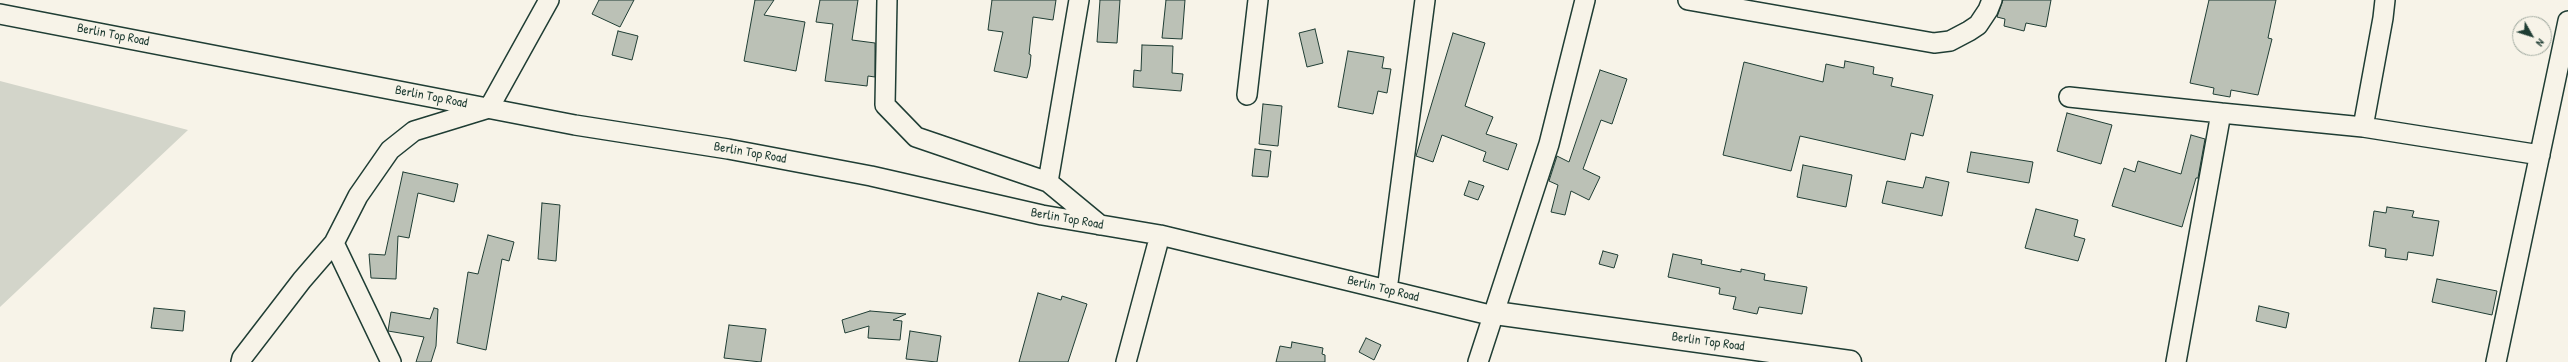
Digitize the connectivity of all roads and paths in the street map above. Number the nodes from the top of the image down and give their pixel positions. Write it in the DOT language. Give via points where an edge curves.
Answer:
graph roads {
  1 [pos="549,0"];
  2 [pos="887,0"];
  3 [pos="1079,0"];
  4 [pos="1258,0"];
  5 [pos="1425,0"];
  6 [pos="1585,0"];
  7 [pos="1688,0"];
  8 [pos="1992,0"];
  9 [pos="2384,0"];
  10 [pos="0,14"];
  11 [pos="2568,20"];
  12 [pos="1247,95"];
  13 [pos="2069,97"];
  14 [pos="489,108"];
  15 [pos="2220,113"];
  16 [pos="2363,127"];
  17 [pos="2540,155"];
  18 [pos="1048,182"];
  19 [pos="1101,226"];
  20 [pos="1160,235"];
  21 [pos="334,243"];
  22 [pos="1387,290"];
  23 [pos="1495,314"];
  24 [pos="242,362"];
  25 [pos="390,362"];
  26 [pos="1126,362"];
  27 [pos="1478,362"];
  28 [pos="1850,362"];
  29 [pos="2176,362"];
  30 [pos="2496,362"];
  1 -- 14 [label="street"];
  2 -- 18 [label="street" via="885,105 916,137"];
  3 -- 18 [label="street"];
  4 -- 12 [label="street"];
  5 -- 22 [label="street"];
  6 -- 23 [label="street" via="1549,144"];
  7 -- 8 [label="street" via="1934,43 1950,41 1978,25"];
  9 -- 16 [label="street" via="2384,18"];
  10 -- 14 [label="street, Berlin Top Road"];
  11 -- 17 [label="street"];
  13 -- 15 [label="street"];
  14 -- 19 [label="street, Berlin Top Road" via="856,173"];
  14 -- 21 [label="street" via="414,131 390,150 358,196"];
  15 -- 16 [label="street"];
  15 -- 29 [label="street"];
  16 -- 17 [label="street"];
  17 -- 30 [label="street"];
  18 -- 19 [label="street"];
  19 -- 20 [label="street, Berlin Top Road"];
  20 -- 22 [label="street, Berlin Top Road"];
  20 -- 26 [label="street"];
  21 -- 24 [label="street" via="302,280 242,358"];
  21 -- 25 [label="street"];
  22 -- 23 [label="street, Berlin Top Road"];
  23 -- 27 [label="street"];
  23 -- 28 [label="street, Berlin Top Road"];
}
